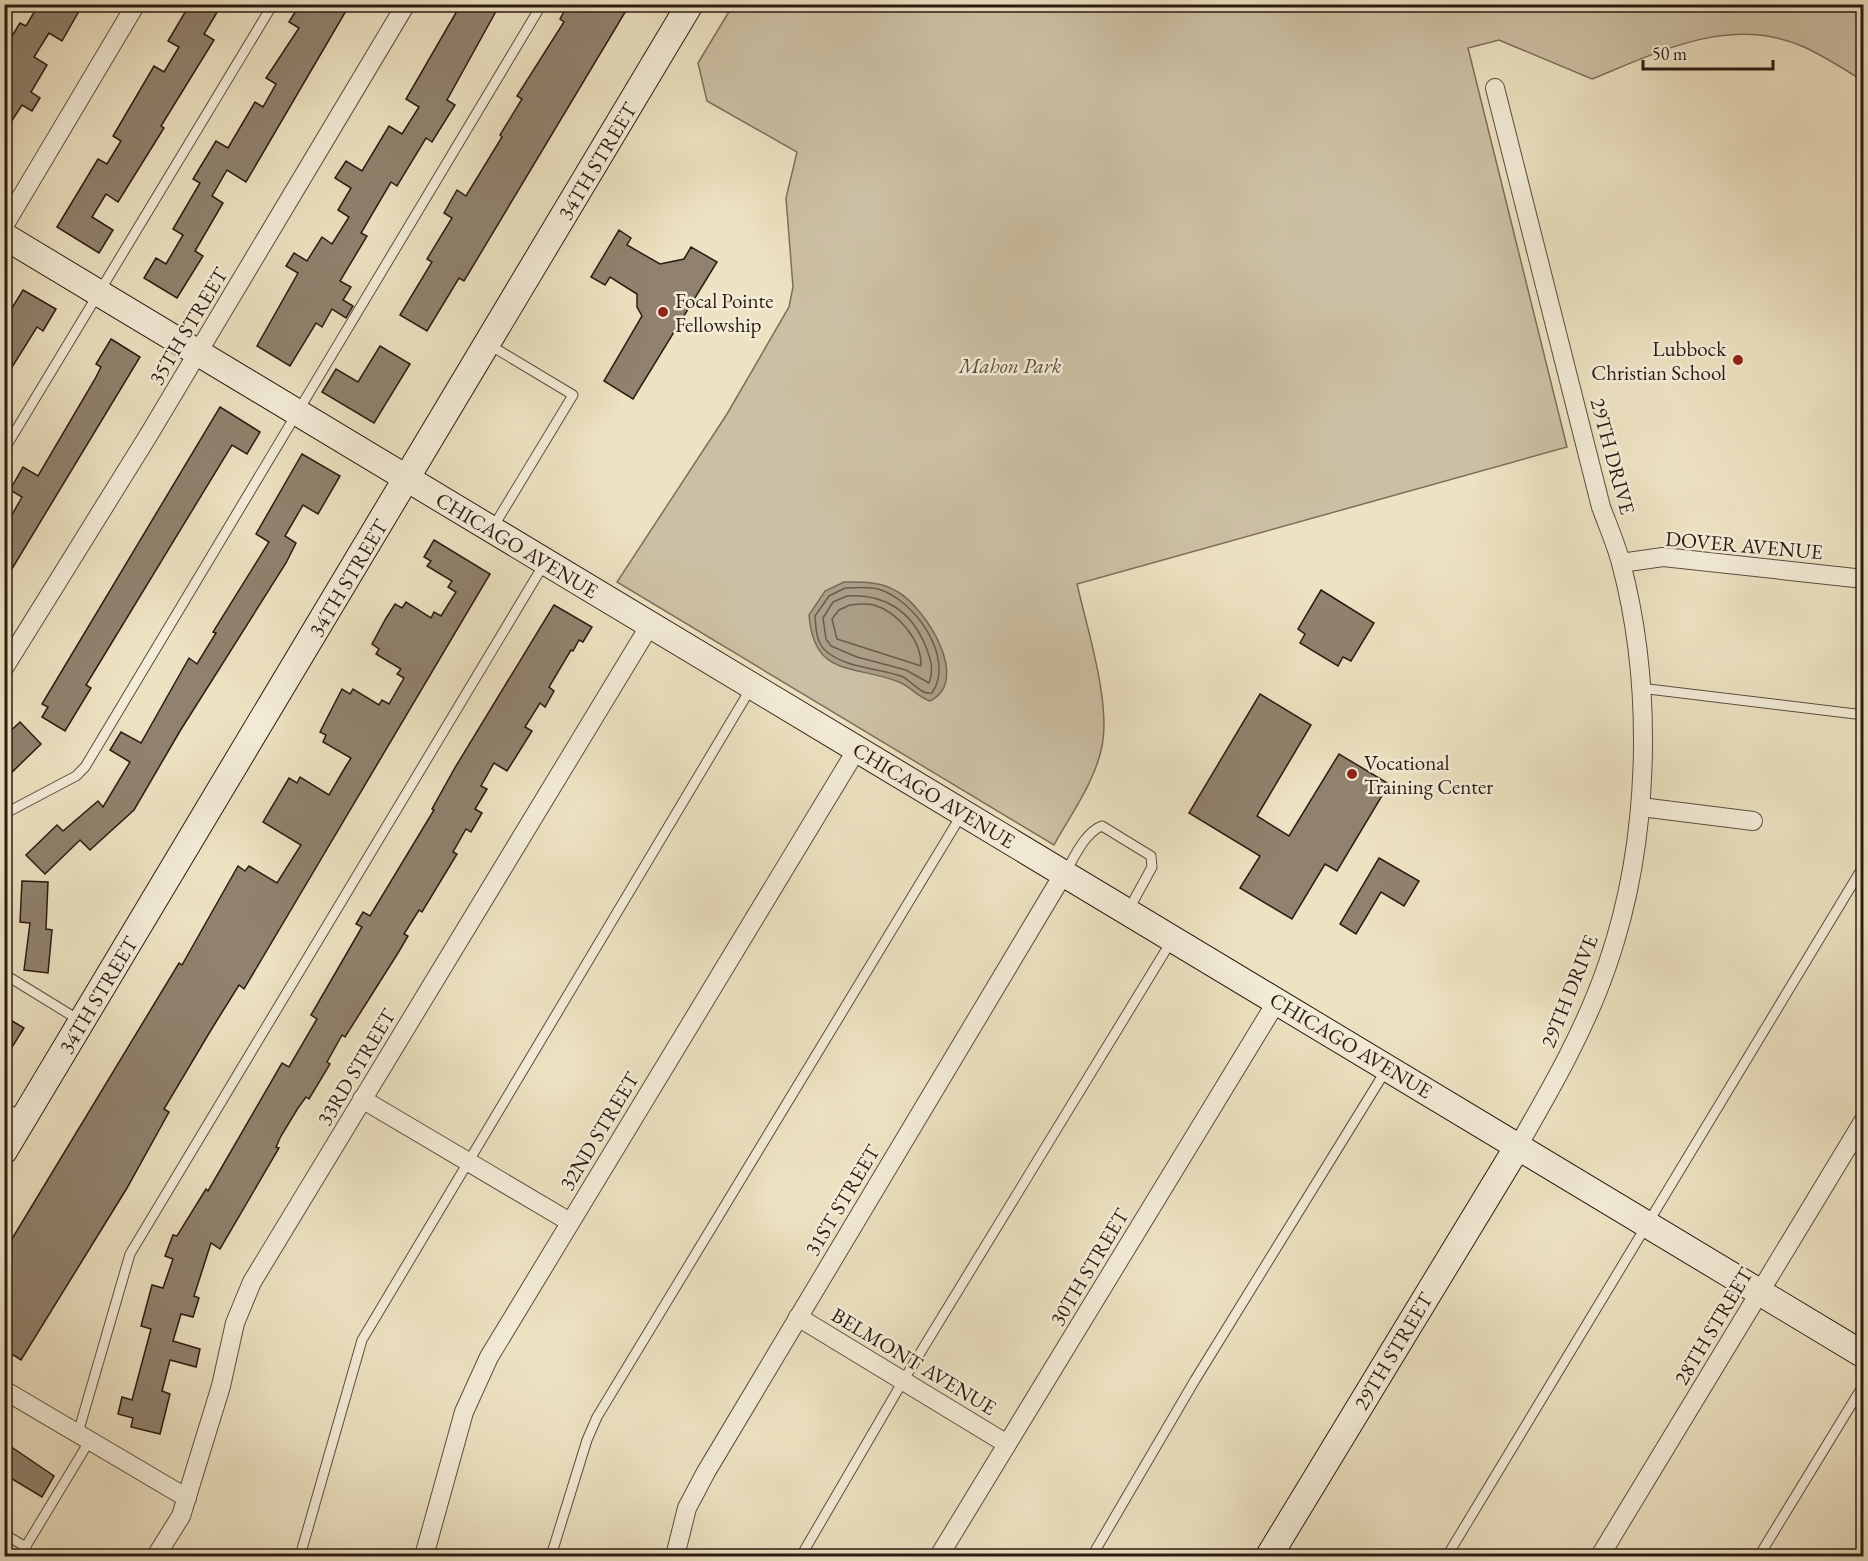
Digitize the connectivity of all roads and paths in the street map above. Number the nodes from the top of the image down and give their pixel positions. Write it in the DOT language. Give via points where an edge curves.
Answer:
graph roads {
  1 [pos="136,4"];
  2 [pos="273,4"];
  3 [pos="406,4"];
  4 [pos="542,4"];
  5 [pos="690,4"];
  6 [pos="1495,88"];
  7 [pos="4,226"];
  8 [pos="4,236"];
  9 [pos="99,293"];
  10 [pos="488,344"];
  11 [pos="198,353"];
  12 [pos="299,414"];
  13 [pos="4,450"];
  14 [pos="408,480"];
  15 [pos="491,530"];
  16 [pos="545,562"];
  17 [pos="1621,563"];
  18 [pos="1863,579"];
  19 [pos="650,625"];
  20 [pos="4,668"];
  21 [pos="752,686"];
  22 [pos="1640,688"];
  23 [pos="1863,715"];
  24 [pos="857,749"];
  25 [pos="1641,807"];
  26 [pos="963,812"];
  27 [pos="4,814"];
  28 [pos="1753,821"];
  29 [pos="1863,865"];
  30 [pos="1064,873"];
  31 [pos="1128,911"];
  32 [pos="1173,938"];
  33 [pos="4,974"];
  34 [pos="1277,1001"];
  35 [pos="82,1022"];
  36 [pos="1387,1068"];
  37 [pos="362,1099"];
  38 [pos="13,1117"];
  39 [pos="1863,1120"];
  40 [pos="1518,1146"];
  41 [pos="4,1151"];
  42 [pos="469,1162"];
  43 [pos="570,1222"];
  44 [pos="1647,1224"];
  45 [pos="1760,1292"];
  46 [pos="798,1317"];
  47 [pos="1863,1354"];
  48 [pos="903,1381"];
  49 [pos="1863,1384"];
  50 [pos="4,1390"];
  51 [pos="84,1437"];
  52 [pos="1007,1444"];
  53 [pos="187,1498"];
  54 [pos="4,1534"];
  55 [pos="26,1547"];
  56 [pos="20,1557"];
  57 [pos="156,1557"];
  58 [pos="300,1557"];
  59 [pos="424,1557"];
  60 [pos="551,1557"];
  61 [pos="675,1557"];
  62 [pos="801,1557"];
  63 [pos="939,1557"];
  64 [pos="1092,1557"];
  65 [pos="1269,1557"];
  66 [pos="1447,1557"];
  67 [pos="1600,1557"];
  68 [pos="1759,1557"];
  1 -- 7 [label="street"];
  2 -- 9 [label="lane"];
  3 -- 11 [label="street, 35TH STREET"];
  4 -- 12 [label="lane"];
  5 -- 10 [label="street, 34TH STREET"];
  6 -- 17 [label="street, 29TH DRIVE" via="1601,507"];
  8 -- 9 [label="street, CHICAGO AVENUE"];
  9 -- 11 [label="street, CHICAGO AVENUE"];
  9 -- 13 [label="lane"];
  10 -- 14 [label="street, 34TH STREET"];
  10 -- 15 [label="lane" via="573,395"];
  11 -- 12 [label="street, CHICAGO AVENUE"];
  11 -- 20 [label="street, 35TH STREET"];
  12 -- 14 [label="street, CHICAGO AVENUE"];
  12 -- 27 [label="lane" via="85,767 76,776"];
  14 -- 15 [label="street, CHICAGO AVENUE"];
  14 -- 35 [label="street, 34TH STREET"];
  15 -- 16 [label="street, CHICAGO AVENUE"];
  16 -- 19 [label="street, CHICAGO AVENUE"];
  16 -- 51 [label="lane" via="130,1254"];
  17 -- 18 [label="street, DOVER AVENUE" via="1663,557"];
  17 -- 22 [label="street, 29TH DRIVE"];
  19 -- 21 [label="street, CHICAGO AVENUE"];
  19 -- 37 [label="street, 33RD STREET"];
  21 -- 24 [label="street, CHICAGO AVENUE"];
  21 -- 42 [label="lane"];
  22 -- 23 [label="lane"];
  22 -- 25 [label="street, 29TH DRIVE"];
  24 -- 26 [label="street, CHICAGO AVENUE"];
  24 -- 43 [label="street, 32ND STREET"];
  25 -- 28 [label="street"];
  25 -- 40 [label="street, 29TH DRIVE" via="1609,962 1556,1080"];
  26 -- 30 [label="street, CHICAGO AVENUE"];
  26 -- 60 [label="lane" via="597,1417"];
  29 -- 44 [label="lane"];
  30 -- 31 [label="street, CHICAGO AVENUE"];
  30 -- 31 [label="lane" via="1095,828 1102,826 1143,849 1151,856 1152,867"];
  30 -- 46 [label="street, 31ST STREET"];
  31 -- 32 [label="street, CHICAGO AVENUE"];
  32 -- 34 [label="street, CHICAGO AVENUE"];
  32 -- 48 [label="lane"];
  33 -- 35 [label="lane"];
  34 -- 36 [label="street, CHICAGO AVENUE"];
  34 -- 52 [label="street, 30TH STREET"];
  35 -- 38 [label="street, 34TH STREET"];
  36 -- 40 [label="street, CHICAGO AVENUE"];
  36 -- 64 [label="lane" via="1195,1380"];
  37 -- 42 [label="street"];
  37 -- 53 [label="street, 33RD STREET" via="252,1282 235,1323 221,1386"];
  38 -- 41 [label="street, 34TH STREET"];
  39 -- 45 [label="street, 28TH STREET"];
  40 -- 44 [label="street, CHICAGO AVENUE"];
  40 -- 65 [label="street, 29TH STREET"];
  42 -- 43 [label="street"];
  42 -- 58 [label="lane" via="362,1340"];
  43 -- 59 [label="street, 32ND STREET" via="489,1357 464,1412"];
  44 -- 45 [label="street, CHICAGO AVENUE"];
  44 -- 66 [label="lane"];
  45 -- 47 [label="street, CHICAGO AVENUE"];
  45 -- 67 [label="street, 28TH STREET"];
  46 -- 48 [label="street, BELMONT AVENUE"];
  46 -- 61 [label="street, 31ST STREET" via="692,1499"];
  48 -- 52 [label="street, BELMONT AVENUE"];
  48 -- 62 [label="lane"];
  49 -- 68 [label="lane"];
  50 -- 51 [label="street"];
  51 -- 53 [label="street"];
  51 -- 55 [label="lane"];
  52 -- 63 [label="street, 30TH STREET"];
  53 -- 57 [label="street, 33RD STREET" via="181,1516"];
  54 -- 55 [label="lane"];
  55 -- 56 [label="lane"];
}
